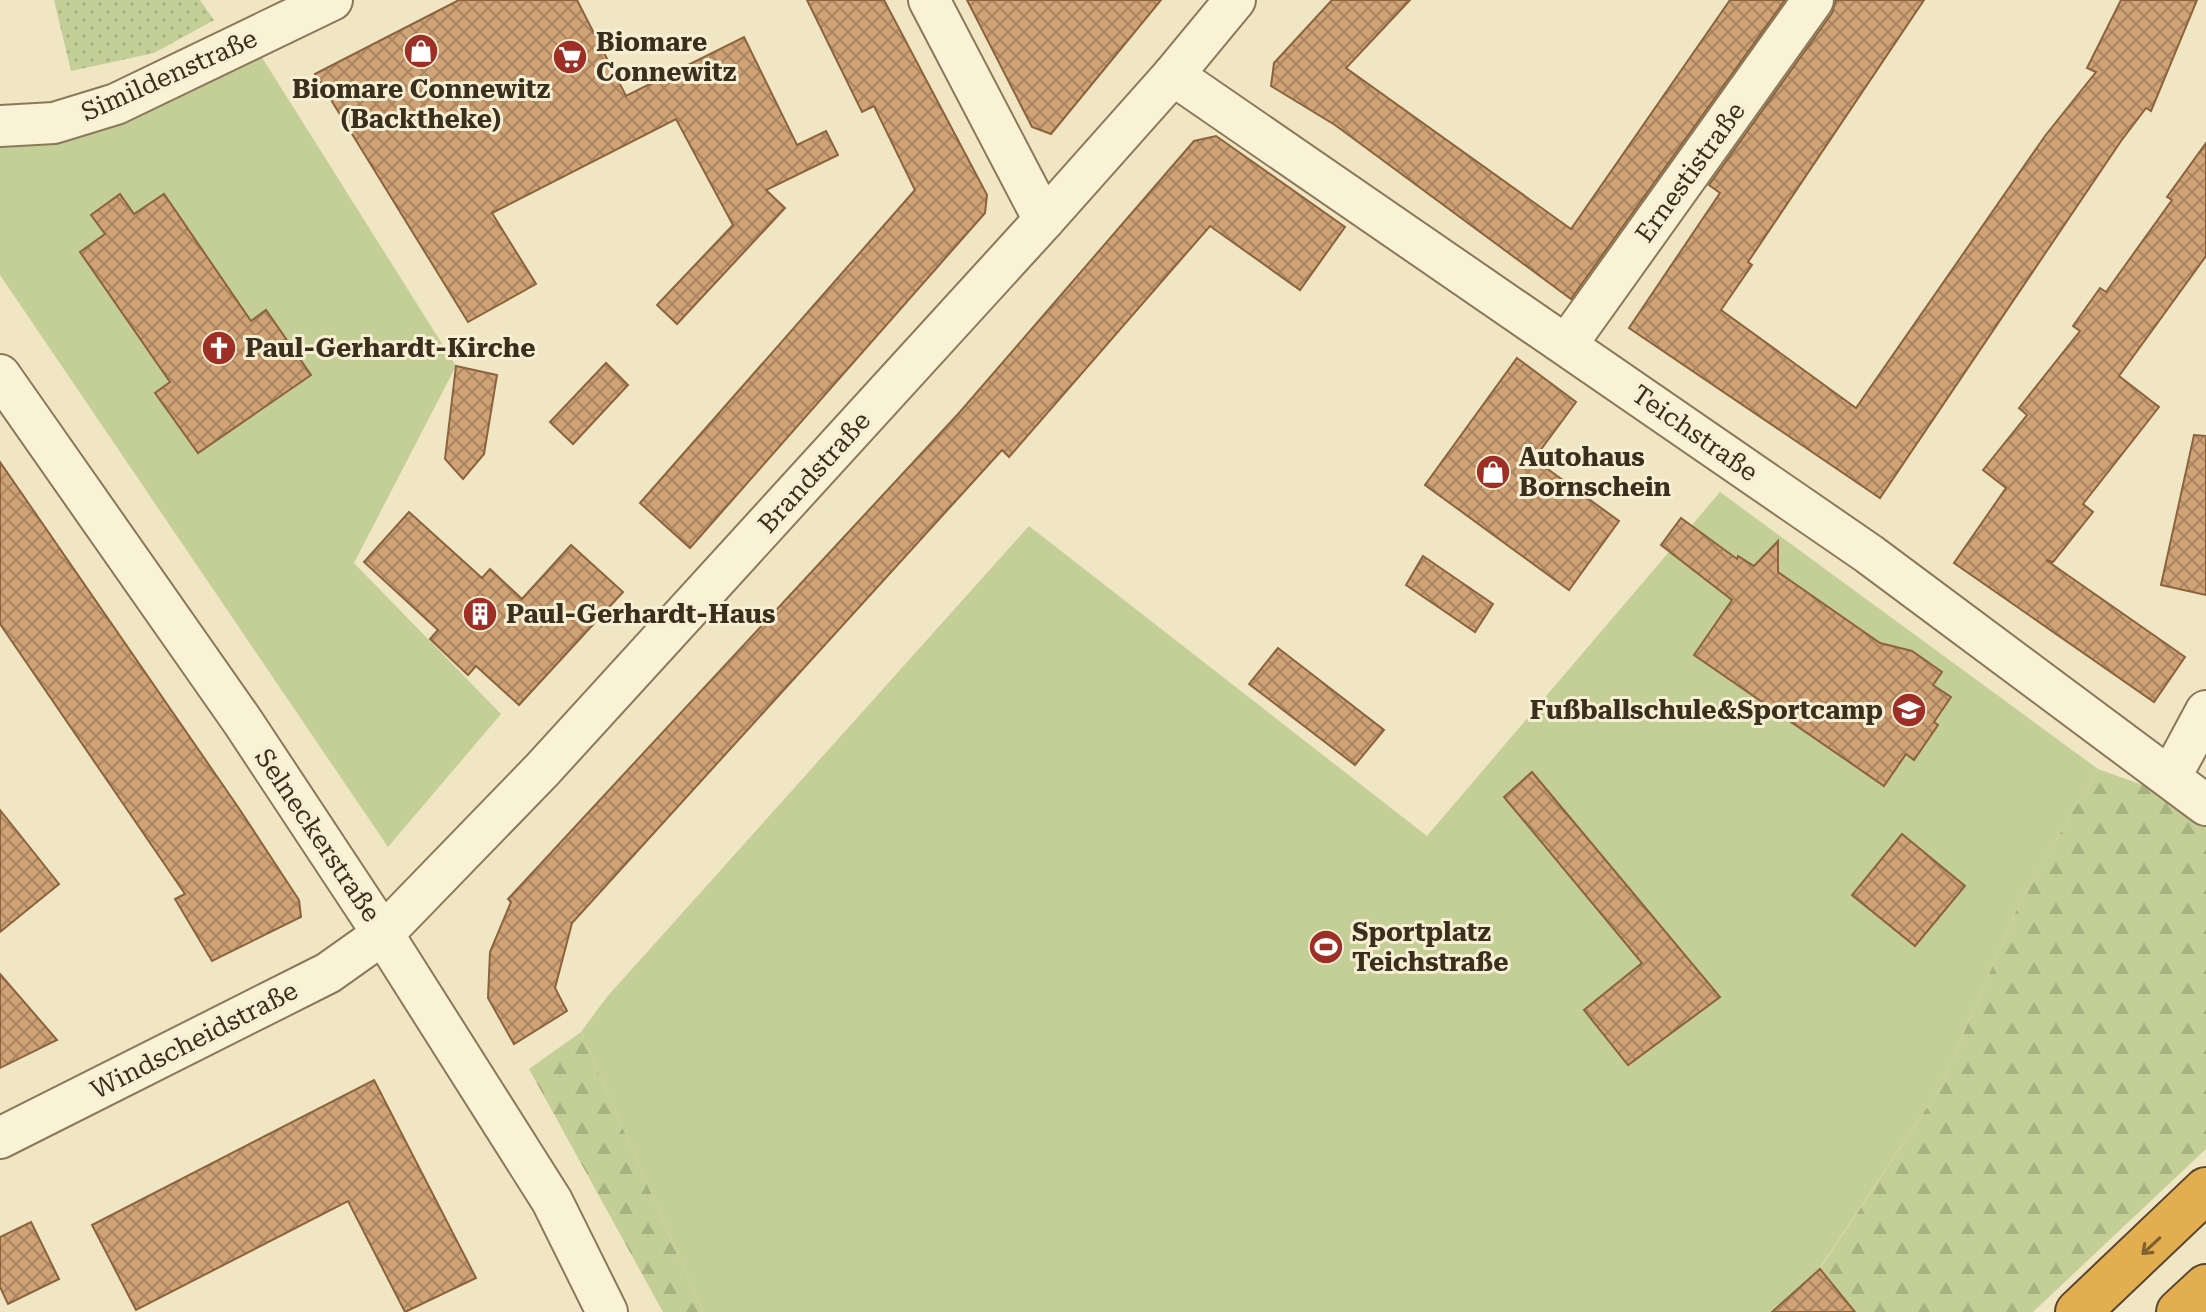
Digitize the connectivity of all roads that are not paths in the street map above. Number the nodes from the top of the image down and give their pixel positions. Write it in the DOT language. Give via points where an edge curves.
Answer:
graph roads {
  1 [pos="332,0"];
  2 [pos="929,0"];
  3 [pos="1235,0"];
  4 [pos="1813,0"];
  5 [pos="1173,75"];
  6 [pos="0,126"];
  7 [pos="1044,220"];
  8 [pos="1567,344"];
  9 [pos="0,375"];
  10 [pos="2206,711"];
  11 [pos="2171,776"];
  12 [pos="2206,805"];
  13 [pos="383,934"];
  14 [pos="0,1138"];
  15 [pos="2206,1190"];
  16 [pos="2206,1287"];
  17 [pos="607,1312"];
  18 [pos="2078,1312"];
  19 [pos="2179,1312"];
  1 -- 6 [label="street, Simildenstraße" via="116,104 54,123"];
  2 -- 7 [label="street"];
  3 -- 5 [label="street, Brandstraße"];
  4 -- 8 [label="street, Ernestistraße"];
  5 -- 7 [label="street, Brandstraße"];
  5 -- 8 [label="street, Teichstraße"];
  7 -- 13 [label="street, Brandstraße" via="542,770"];
  8 -- 11 [label="street, Teichstraße" via="1869,554"];
  9 -- 13 [label="street, Selneckerstraße" via="243,722"];
  10 -- 11 [label="street"];
  11 -- 12 [label="street, Teichstraße"];
  13 -- 14 [label="street, Windscheidstraße" via="328,973"];
  13 -- 17 [label="street, Selneckerstraße" via="552,1201"];
  15 -- 18 [label="highway, one-way"];
  16 -- 19 [label="highway"];
}
